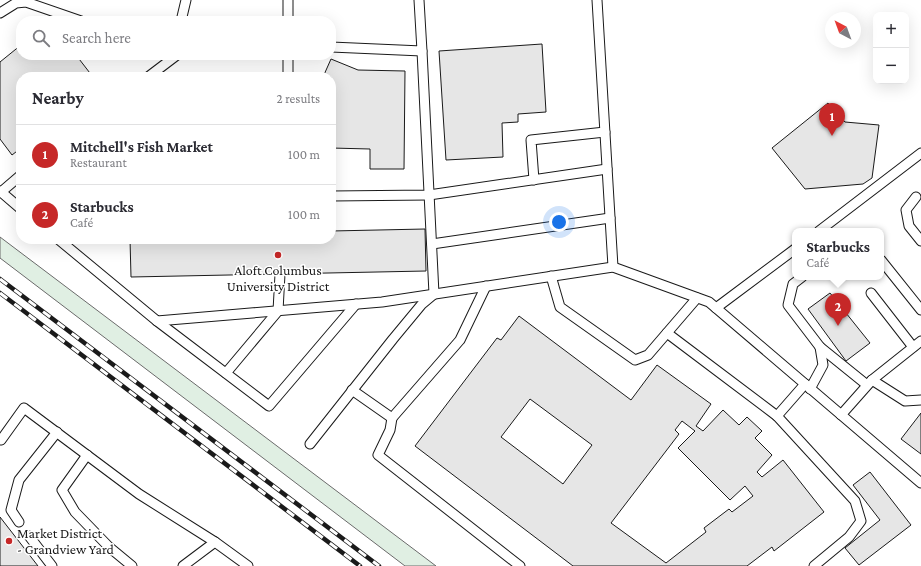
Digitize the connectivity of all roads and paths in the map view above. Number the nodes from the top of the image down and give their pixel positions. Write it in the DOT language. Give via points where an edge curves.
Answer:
graph roads {
  1 [pos="186,0"];
  2 [pos="288,0"];
  3 [pos="419,0"];
  4 [pos="596,0"];
  5 [pos="27,1"];
  6 [pos="0,13"];
  7 [pos="67,16"];
  8 [pos="182,16"];
  9 [pos="288,16"];
  10 [pos="336,47"];
  11 [pos="422,51"];
  12 [pos="170,60"];
  13 [pos="288,60"];
  14 [pos="155,72"];
  15 [pos="288,72"];
  16 [pos="605,132"];
  17 [pos="921,154"];
  18 [pos="607,170"];
  19 [pos="16,179"];
  20 [pos="534,180"];
  21 [pos="0,191"];
  22 [pos="429,195"];
  23 [pos="336,196"];
  24 [pos="916,197"];
  25 [pos="16,205"];
  26 [pos="610,218"];
  27 [pos="823,228"];
  28 [pos="921,242"];
  29 [pos="64,244"];
  30 [pos="432,244"];
  31 [pos="792,251"];
  32 [pos="884,264"];
  33 [pos="613,266"];
  34 [pos="280,274"];
  35 [pos="551,276"];
  36 [pos="798,280"];
  37 [pos="486,286"];
  38 [pos="870,293"];
  39 [pos="434,294"];
  40 [pos="697,298"];
  41 [pos="356,304"];
  42 [pos="716,308"];
  43 [pos="921,310"];
  44 [pos="278,311"];
  45 [pos="157,321"];
  46 [pos="667,333"];
  47 [pos="921,341"];
  48 [pos="820,347"];
  49 [pos="913,347"];
  50 [pos="226,373"];
  51 [pos="869,382"];
  52 [pos="807,386"];
  53 [pos="352,390"];
  54 [pos="921,400"];
  55 [pos="841,415"];
  56 [pos="776,416"];
  57 [pos="392,418"];
  58 [pos="57,432"];
  59 [pos="1,440"];
  60 [pos="310,444"];
  61 [pos="87,455"];
  62 [pos="921,484"];
  63 [pos="19,522"];
  64 [pos="29,536"];
  65 [pos="215,542"];
  66 [pos="52,566"];
  67 [pos="132,566"];
  68 [pos="183,566"];
  69 [pos="248,566"];
  70 [pos="520,566"];
  71 [pos="814,566"];
  1 -- 8 [label="lane"];
  2 -- 9 [label="lane"];
  3 -- 11 [label="lane"];
  4 -- 16 [label="lane"];
  5 -- 6 [label="lane" via="16,3"];
  5 -- 7 [label="lane"];
  10 -- 11 [label="lane"];
  11 -- 22 [label="lane"];
  12 -- 14 [label="lane"];
  13 -- 15 [label="lane"];
  16 -- 18 [label="lane"];
  16 -- 20 [label="lane" via="531,140"];
  17 -- 27 [label="lane"];
  18 -- 20 [label="lane"];
  18 -- 26 [label="lane"];
  19 -- 21 [label="lane"];
  20 -- 22 [label="lane"];
  21 -- 25 [label="lane"];
  22 -- 23 [label="lane"];
  22 -- 30 [label="lane"];
  24 -- 28 [label="lane" via="906,210 909,226"];
  26 -- 30 [label="lane"];
  26 -- 33 [label="lane"];
  29 -- 45 [label="lane"];
  30 -- 39 [label="lane"];
  31 -- 42 [label="lane"];
  32 -- 43 [label="lane"];
  33 -- 35 [label="lane"];
  33 -- 40 [label="lane"];
  34 -- 44 [label="lane"];
  35 -- 37 [label="lane"];
  35 -- 46 [label="lane" via="560,307 635,360 648,355"];
  36 -- 48 [label="lane" via="793,284 788,306"];
  37 -- 39 [label="lane"];
  37 -- 57 [label="lane" via="460,340"];
  38 -- 49 [label="lane"];
  39 -- 41 [label="lane"];
  39 -- 53 [label="lane" via="417,310"];
  40 -- 42 [label="lane"];
  40 -- 46 [label="lane"];
  41 -- 44 [label="lane"];
  41 -- 50 [label="lane" via="269,406"];
  42 -- 52 [label="lane"];
  44 -- 45 [label="lane"];
  44 -- 50 [label="lane"];
  45 -- 50 [label="lane"];
  46 -- 56 [label="lane"];
  47 -- 49 [label="lane"];
  48 -- 51 [label="lane"];
  48 -- 52 [label="lane" via="823,365"];
  49 -- 51 [label="lane"];
  51 -- 54 [label="lane" via="905,401"];
  51 -- 55 [label="lane"];
  52 -- 55 [label="lane"];
  52 -- 56 [label="lane"];
  53 -- 57 [label="lane"];
  53 -- 60 [label="lane"];
  55 -- 62 [label="lane"];
  56 -- 71 [label="lane" via="855,501 861,521 849,537"];
  57 -- 70 [label="lane" via="390,430 378,455"];
  58 -- 59 [label="lane" via="24,408"];
  58 -- 61 [label="lane"];
  58 -- 63 [label="lane" via="19,480 11,510"];
  61 -- 65 [label="lane" via="138,494"];
  61 -- 67 [label="lane" via="62,490 74,512"];
  64 -- 66 [label="lane"];
  65 -- 68 [label="lane"];
  65 -- 69 [label="lane"];
}
